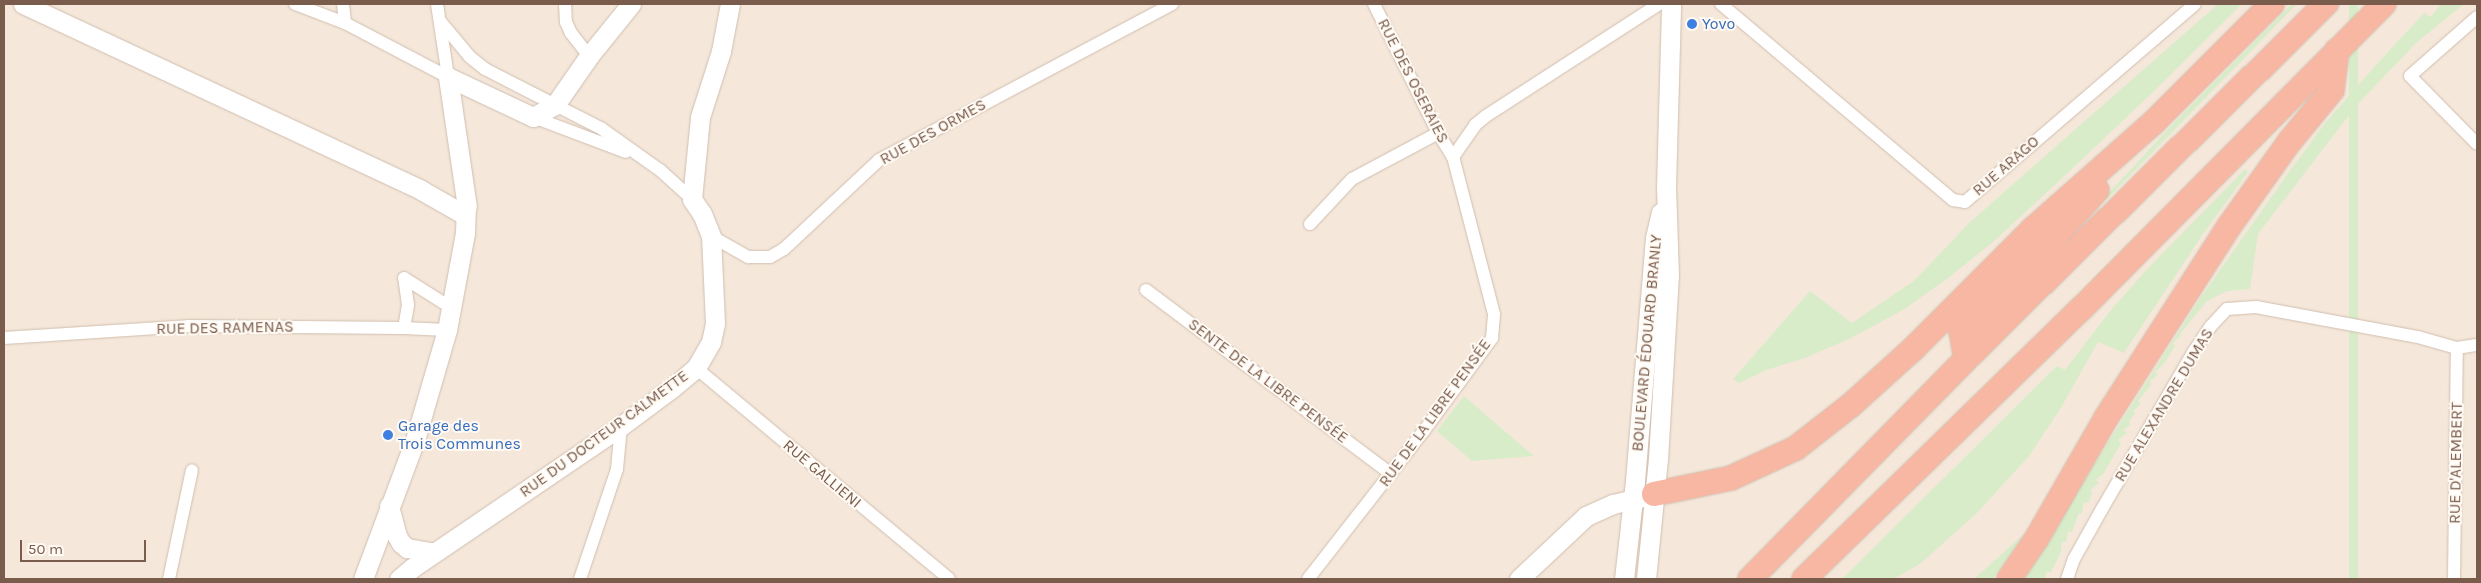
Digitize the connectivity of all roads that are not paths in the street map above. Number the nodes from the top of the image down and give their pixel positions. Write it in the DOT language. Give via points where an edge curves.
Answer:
graph roads {
  1 [pos="23,4"];
  2 [pos="295,4"];
  3 [pos="343,4"];
  4 [pos="437,4"];
  5 [pos="565,4"];
  6 [pos="631,4"];
  7 [pos="730,4"];
  8 [pos="1172,4"];
  9 [pos="1374,4"];
  10 [pos="1659,4"];
  11 [pos="1671,4"];
  12 [pos="1721,4"];
  13 [pos="2195,4"];
  14 [pos="2272,4"];
  15 [pos="2326,4"];
  16 [pos="2384,4"];
  17 [pos="2477,17"];
  18 [pos="440,21"];
  19 [pos="345,23"];
  20 [pos="2337,50"];
  21 [pos="589,56"];
  22 [pos="448,77"];
  23 [pos="555,105"];
  24 [pos="533,117"];
  25 [pos="2154,122"];
  26 [pos="1438,133"];
  27 [pos="2477,144"];
  28 [pos="1453,157"];
  29 [pos="642,158"];
  30 [pos="1666,187"];
  31 [pos="692,199"];
  32 [pos="466,216"];
  33 [pos="1310,224"];
  34 [pos="711,236"];
  35 [pos="1146,290"];
  36 [pos="450,307"];
  37 [pos="404,328"];
  38 [pos="446,330"];
  39 [pos="4,338"];
  40 [pos="2477,345"];
  41 [pos="2457,348"];
  42 [pos="1966,359"];
  43 [pos="696,368"];
  44 [pos="622,426"];
  45 [pos="192,470"];
  46 [pos="1390,473"];
  47 [pos="1654,494"];
  48 [pos="1631,499"];
  49 [pos="389,506"];
  50 [pos="434,553"];
  51 [pos="169,579"];
  52 [pos="363,579"];
  53 [pos="399,579"];
  54 [pos="580,579"];
  55 [pos="949,579"];
  56 [pos="1308,579"];
  57 [pos="1519,579"];
  58 [pos="1624,579"];
  59 [pos="1646,579"];
  60 [pos="1750,579"];
  61 [pos="1804,579"];
  62 [pos="2009,579"];
  63 [pos="2067,579"];
  64 [pos="2454,579"];
  1 -- 32 [label="street" via="421,190"];
  2 -- 19 [label="street"];
  3 -- 19 [label="street"];
  4 -- 18 [label="street"];
  5 -- 21 [label="street" via="566,22 571,33"];
  6 -- 21 [label="street"];
  7 -- 31 [label="street" via="721,51 700,117"];
  8 -- 34 [label="street, RUE DES ORMES" via="879,160 784,249 770,257 748,257"];
  9 -- 26 [label="street, RUE DES OSERAIES"];
  10 -- 28 [label="street" via="1486,116 1475,125"];
  11 -- 30 [label="street, BOULEVARD ÉDOUARD BRANLY"];
  12 -- 13 [label="street, RUE ARAGO" via="1953,200 1965,202"];
  14 -- 25 [label="highway"];
  15 -- 42 [label="highway"];
  16 -- 20 [label="highway"];
  17 -- 27 [label="street" via="2410,76"];
  18 -- 22 [label="street"];
  18 -- 23 [label="street" via="470,58 485,69"];
  19 -- 22 [label="street"];
  20 -- 61 [label="highway" via="2081,309"];
  20 -- 62 [label="highway" via="2332,90 2290,140 2230,225 2106,418 2037,538"];
  21 -- 23 [label="street"];
  22 -- 24 [label="street"];
  22 -- 32 [label="street"];
  23 -- 24 [label="street"];
  23 -- 29 [label="street" via="602,129"];
  24 -- 29 [label="street"];
  25 -- 42 [label="highway" via="2023,273 1961,331"];
  25 -- 47 [label="highway" via="2014,248 1913,349 1851,405 1796,448 1732,478"];
  26 -- 28 [label="street, RUE DES OSERAIES"];
  26 -- 33 [label="street" via="1352,179"];
  28 -- 46 [label="street, RUE DE LA LIBRE PENSÉE" via="1494,314 1492,338"];
  29 -- 31 [label="street"];
  30 -- 47 [label="street, BOULEVARD ÉDOUARD BRANLY" via="1669,276"];
  30 -- 48 [label="street, BOULEVARD ÉDOUARD BRANLY" via="1655,238 1636,473"];
  31 -- 34 [label="street, RUE DU DOCTEUR CALMETTE"];
  32 -- 36 [label="street"];
  34 -- 43 [label="street, RUE DU DOCTEUR CALMETTE" via="715,324 711,342"];
  35 -- 46 [label="street, SENTE DE LA LIBRE PENSÉE"];
  36 -- 37 [label="street" via="404,278 408,310"];
  36 -- 38 [label="street"];
  37 -- 38 [label="street, RUE DES RAMENAS"];
  37 -- 39 [label="street, RUE DES RAMENAS" via="188,326"];
  38 -- 49 [label="street" via="415,440"];
  40 -- 41 [label="street"];
  41 -- 63 [label="street, RUE ALEXANDRE DUMAS" via="2256,306 2227,309 2194,351 2074,559"];
  41 -- 64 [label="street, RUE D'ALEMBERT"];
  42 -- 60 [label="highway"];
  43 -- 44 [label="street, RUE DU DOCTEUR CALMETTE"];
  43 -- 55 [label="street, RUE GALLIENI"];
  44 -- 50 [label="street, RUE DU DOCTEUR CALMETTE"];
  44 -- 54 [label="street" via="617,469"];
  45 -- 51 [label="street"];
  46 -- 56 [label="street, RUE DE LA LIBRE PENSÉE"];
  47 -- 48 [label="street"];
  47 -- 59 [label="street, BOULEVARD ÉDOUARD BRANLY"];
  48 -- 57 [label="street" via="1586,516"];
  48 -- 58 [label="street, BOULEVARD ÉDOUARD BRANLY"];
  49 -- 50 [label="street" via="396,536 401,543 407,548"];
  49 -- 52 [label="street"];
  50 -- 53 [label="street, RUE DU DOCTEUR CALMETTE"];
}
